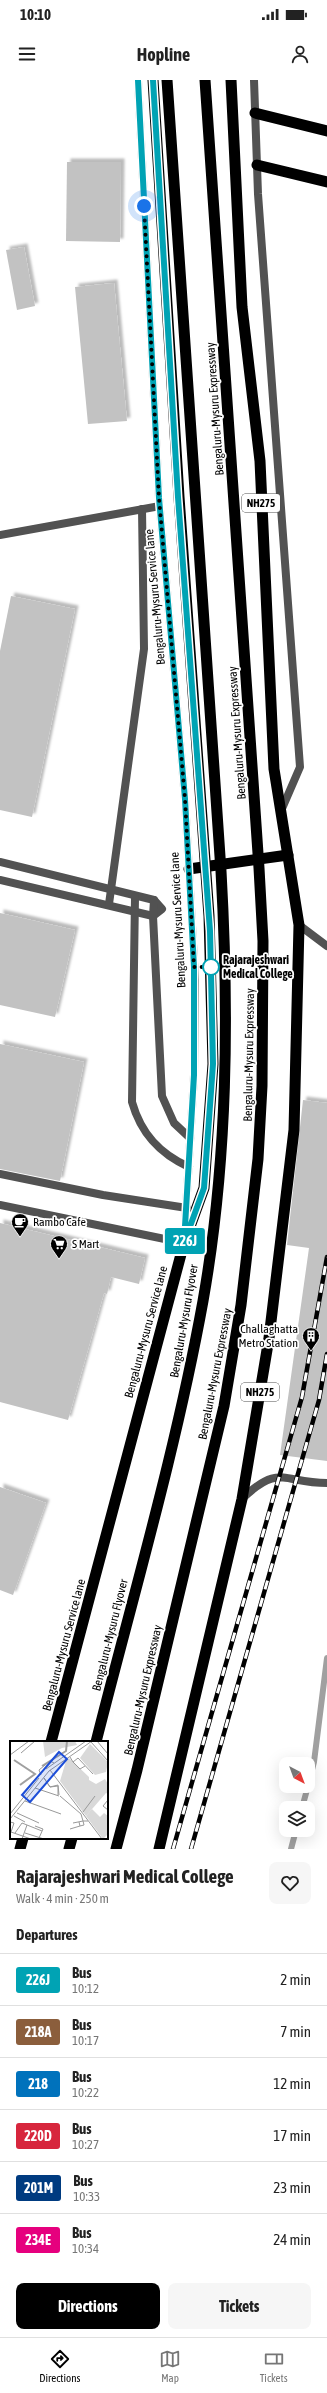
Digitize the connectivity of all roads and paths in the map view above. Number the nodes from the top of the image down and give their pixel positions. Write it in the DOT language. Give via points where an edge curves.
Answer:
graph roads {
  1 [pos="138,80"];
  2 [pos="153,80"];
  3 [pos="167,80"];
  4 [pos="205,80"];
  5 [pos="231,80"];
  6 [pos="254,80"];
  7 [pos="255,113"];
  8 [pos="327,131"];
  9 [pos="257,165"];
  10 [pos="327,182"];
  11 [pos="160,506"];
  12 [pos="142,509"];
  13 [pos="0,535"];
  14 [pos="281,811"];
  15 [pos="288,855"];
  16 [pos="0,862"];
  17 [pos="206,867"];
  18 [pos="189,869"];
  19 [pos="0,880"];
  20 [pos="110,890"];
  21 [pos="134,897"];
  22 [pos="109,904"];
  23 [pos="135,911"];
  24 [pos="153,916"];
  25 [pos="299,925"];
  26 [pos="327,946"];
  27 [pos="190,1138"];
  28 [pos="189,1167"];
  29 [pos="0,1174"];
  30 [pos="0,1205"];
  31 [pos="186,1208"];
  32 [pos="184,1243"];
  33 [pos="327,1483"];
  34 [pos="242,1499"];
  35 [pos="51,1741"];
  36 [pos="96,1741"];
  37 [pos="23,1839"];
  38 [pos="72,1839"];
  39 [pos="20,1849"];
  40 [pos="69,1849"];
  41 [pos="116,1849"];
  42 [pos="158,1849"];
  1 -- 11 [label="street, Bengaluru-Mysuru Service lane"];
  2 -- 17 [label="highway" via="178,497"];
  3 -- 36 [label="highway, Bengaluru-Mysuru Flyover" via="221,871 225,974 224,1085 219,1164 203,1300 182,1403"];
  4 -- 41 [label="highway, Bengaluru-Mysuru Expressway / NH275" via="259,868 263,962 262,1086 251,1232 224,1406"];
  5 -- 14 [label="highway, NH275" via="242,307 260,461 274,762"];
  6 -- 7 [label="street, NH275"];
  7 -- 8 [label="highway"];
  7 -- 9 [label="street, NH275"];
  9 -- 10 [label="highway"];
  9 -- 14 [label="street, NH275" via="300,766"];
  11 -- 12 [label="street"];
  11 -- 18 [label="street, Bengaluru-Mysuru Service lane"];
  12 -- 13 [label="street"];
  12 -- 20 [label="street" via="144,649"];
  14 -- 15 [label="highway, NH275"];
  15 -- 17 [label="highway"];
  15 -- 25 [label="highway, NH275"];
  16 -- 20 [label="street"];
  17 -- 18 [label="highway"];
  17 -- 32 [label="highway" via="213,1064 204,1188"];
  18 -- 27 [label="street, Bengaluru-Mysuru Service lane" via="195,980"];
  19 -- 22 [label="street"];
  20 -- 21 [label="street"];
  20 -- 22 [label="street"];
  21 -- 23 [label="street"];
  21 -- 24 [label="street" via="154,900 162,909"];
  22 -- 23 [label="street"];
  23 -- 24 [label="street"];
  23 -- 28 [label="street" via="132,1102 144,1130 158,1148 171,1159"];
  24 -- 27 [label="street" via="162,1096 174,1123"];
  25 -- 26 [label="street"];
  25 -- 34 [label="highway, NH275" via="294,1130 269,1338"];
  27 -- 28 [label="street, Bengaluru-Mysuru Service lane"];
  28 -- 31 [label="street, Bengaluru-Mysuru Service lane"];
  29 -- 31 [label="street" via="103,1195"];
  30 -- 32 [label="street"];
  31 -- 32 [label="street, Bengaluru-Mysuru Service lane"];
  32 -- 35 [label="highway, Bengaluru-Mysuru Service lane"];
  33 -- 34 [label="street" via="276,1476 264,1479"];
  34 -- 42 [label="highway, NH275"];
  37 -- 39 [label="highway"];
  38 -- 40 [label="highway"];
}
